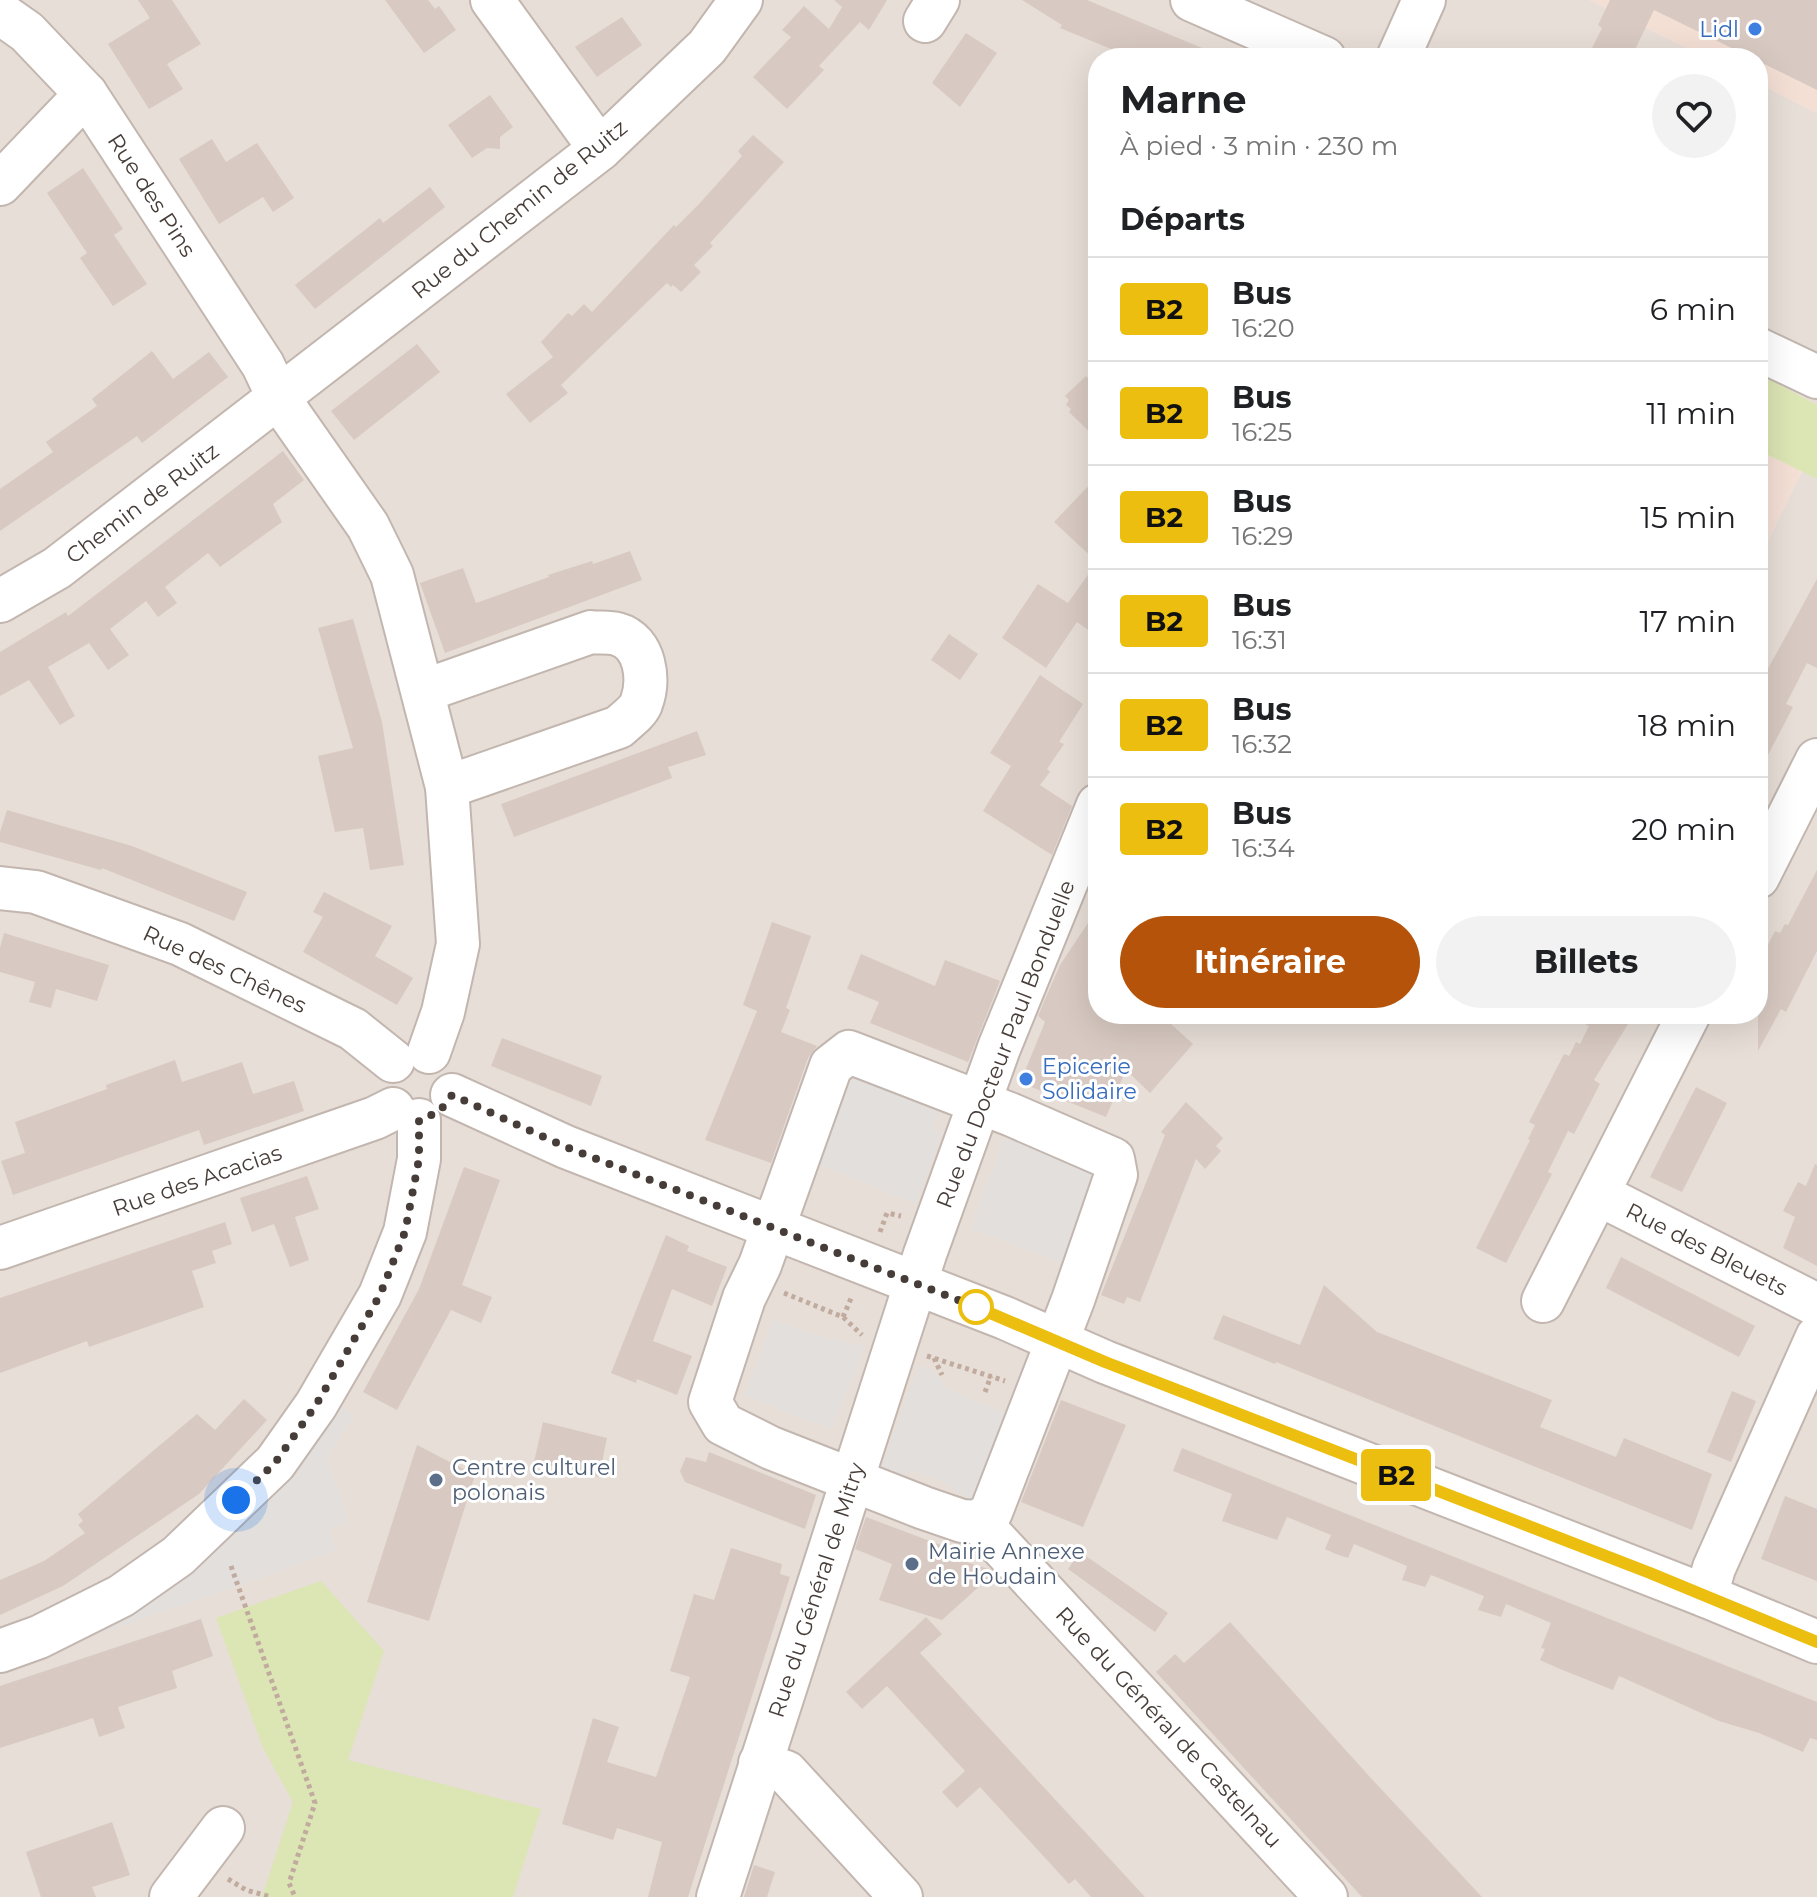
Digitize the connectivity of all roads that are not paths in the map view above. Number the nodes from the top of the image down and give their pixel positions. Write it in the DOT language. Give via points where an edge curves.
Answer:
graph roads {
  1 [pos="492,0"];
  2 [pos="741,0"];
  3 [pos="1192,0"];
  4 [pos="1424,0"];
  5 [pos="0,13"];
  6 [pos="1301,48"];
  7 [pos="1402,48"];
  8 [pos="86,94"];
  9 [pos="600,149"];
  10 [pos="0,184"];
  11 [pos="1768,354"];
  12 [pos="1817,377"];
  13 [pos="279,399"];
  14 [pos="0,601"];
  15 [pos="423,691"];
  16 [pos="1817,760"];
  17 [pos="447,787"];
  18 [pos="1088,830"];
  19 [pos="1768,857"];
  20 [pos="0,888"];
  21 [pos="1684,1024"];
  22 [pos="411,1057"];
  23 [pos="452,1095"];
  24 [pos="979,1103"];
  25 [pos="406,1114"];
  26 [pos="1598,1194"];
  27 [pos="774,1227"];
  28 [pos="0,1248"];
  29 [pos="916,1284"];
  30 [pos="1543,1301"];
  31 [pos="1817,1305"];
  32 [pos="1817,1337"];
  33 [pos="1057,1342"];
  34 [pos="852,1479"];
  35 [pos="979,1522"];
  36 [pos="1706,1596"];
  37 [pos="1817,1642"];
  38 [pos="0,1651"];
  39 [pos="760,1763"];
  40 [pos="211,1844"];
  41 [pos="171,1897"];
  42 [pos="718,1897"];
  43 [pos="901,1897"];
  44 [pos="1326,1897"];
  1 -- 9 [label="street"];
  2 -- 9 [label="street, Rue du Chemin de Ruitz" via="707,47"];
  3 -- 6 [label="street"];
  4 -- 7 [label="street"];
  5 -- 8 [label="street, Rue des Pins" via="27,32"];
  8 -- 10 [label="street"];
  8 -- 13 [label="street, Rue des Pins" via="263,365"];
  9 -- 13 [label="street, Rue du Chemin de Ruitz"];
  11 -- 12 [label="street"];
  13 -- 14 [label="street, Chemin de Ruitz" via="57,568"];
  13 -- 15 [label="street, Rue des Pins" via="368,526 392,575"];
  15 -- 17 [label="street, Rue des Pins"];
  15 -- 17 [label="street" via="591,632 619,634 644,661 647,682 640,708 619,727"];
  16 -- 19 [label="street"];
  17 -- 22 [label="street, Rue des Pins" via="458,944 443,1012"];
  18 -- 24 [label="street, Rue du Docteur Paul Bonduelle"];
  20 -- 22 [label="street, Rue des Chênes" via="36,892 180,944"];
  21 -- 26 [label="street"];
  22 -- 23 [label="street" via="437,1056 449,1068"];
  22 -- 25 [label="street" via="385,1072 383,1086 386,1098"];
  23 -- 25 [label="street" via="439,1112"];
  23 -- 27 [label="street" via="566,1147"];
  24 -- 27 [label="street" via="849,1052 831,1066"];
  24 -- 29 [label="street, Rue du Docteur Paul Bonduelle"];
  24 -- 33 [label="street" via="1113,1159 1116,1175"];
  25 -- 28 [label="street, Rue des Acacias" via="375,1118"];
  25 -- 38 [label="street" via="419,1159 405,1232 380,1295 316,1405 275,1463 178,1556 121,1596"];
  26 -- 30 [label="street"];
  26 -- 31 [label="street, Rue des Bleuets"];
  27 -- 29 [label="street"];
  27 -- 34 [label="street" via="710,1402 723,1424"];
  29 -- 33 [label="street"];
  29 -- 34 [label="street, Rue du Général de Mitry" via="913,1354"];
  32 -- 36 [label="street"];
  33 -- 35 [label="street" via="991,1512"];
  33 -- 36 [label="street"];
  34 -- 35 [label="street" via="962,1521"];
  34 -- 39 [label="street, Rue du Général de Mitry"];
  35 -- 44 [label="street, Rue du Général de Castelnau"];
  36 -- 37 [label="street"];
  39 -- 42 [label="street, Rue du Général de Mitry"];
  39 -- 43 [label="street" via="786,1772"];
  40 -- 41 [label="street"];
}
